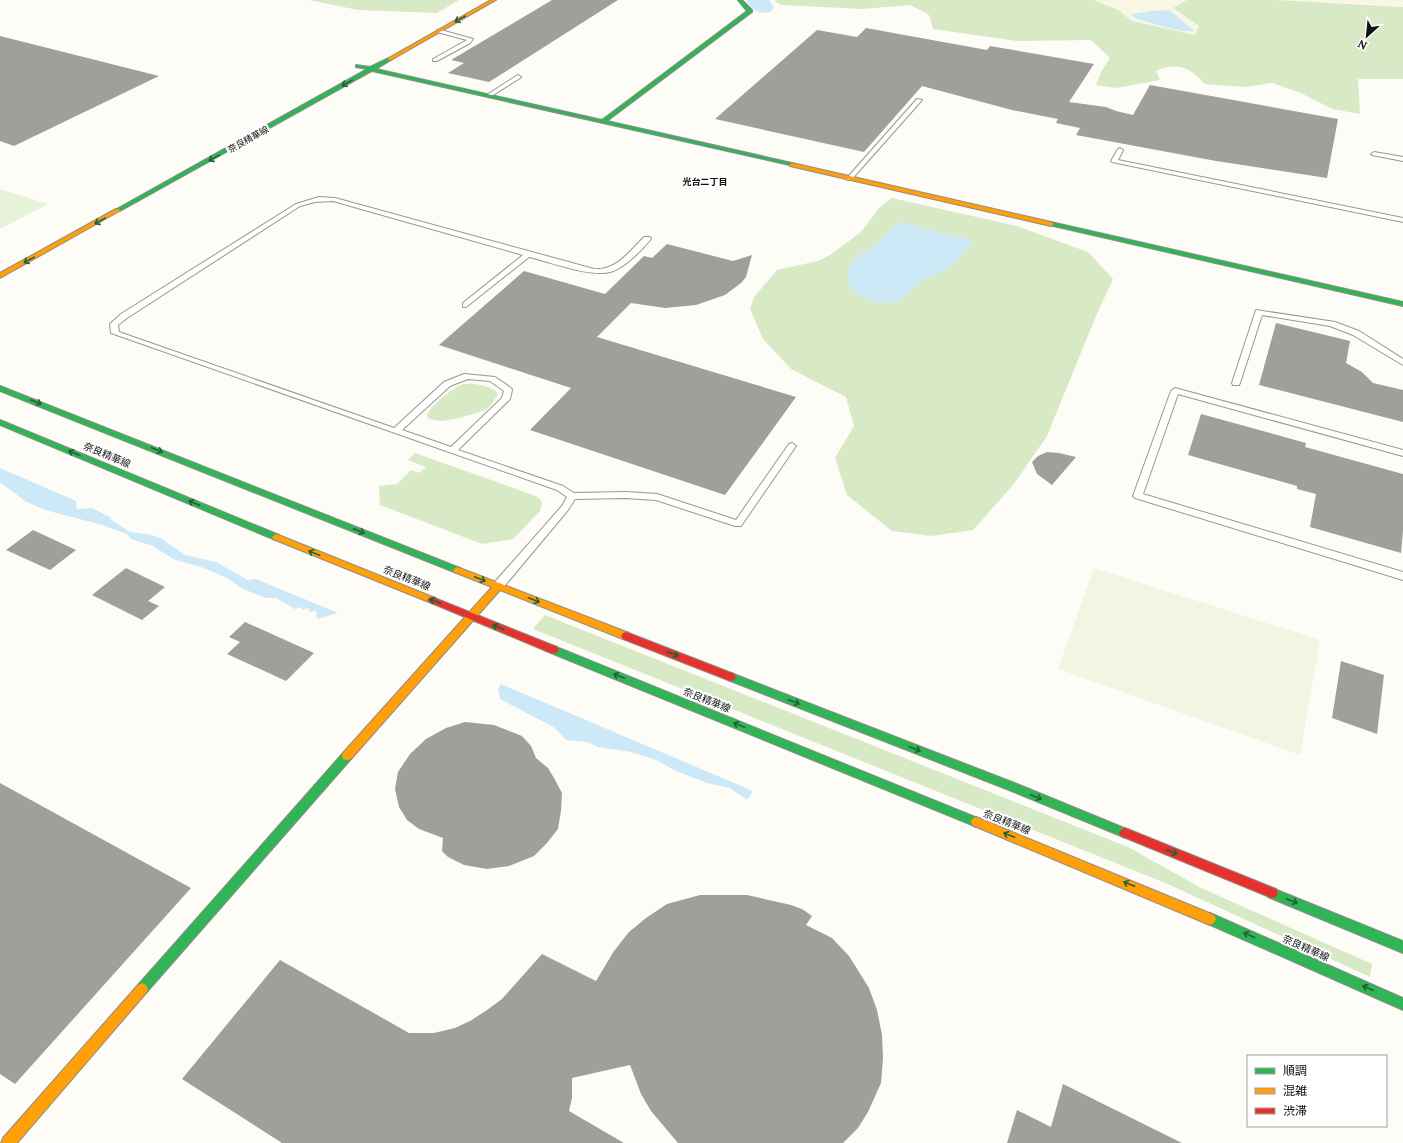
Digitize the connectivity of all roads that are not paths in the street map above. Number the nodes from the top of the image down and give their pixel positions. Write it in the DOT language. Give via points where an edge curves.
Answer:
graph roads {
  1 [pos="478,0"];
  2 [pos="494,0"];
  3 [pos="740,0"];
  4 [pos="439,31"];
  5 [pos="435,60"];
  6 [pos="358,66"];
  7 [pos="372,69"];
  8 [pos="518,77"];
  9 [pos="310,93"];
  10 [pos="488,96"];
  11 [pos="919,100"];
  12 [pos="603,122"];
  13 [pos="1120,150"];
  14 [pos="1374,154"];
  15 [pos="1403,159"];
  16 [pos="849,178"];
  17 [pos="1403,220"];
  18 [pos="647,239"];
  19 [pos="528,254"];
  20 [pos="0,276"];
  21 [pos="1403,304"];
  22 [pos="466,305"];
  23 [pos="1403,363"];
  24 [pos="1236,383"];
  25 [pos="0,388"];
  26 [pos="0,422"];
  27 [pos="396,431"];
  28 [pos="792,446"];
  29 [pos="452,451"];
  30 [pos="1403,453"];
  31 [pos="572,496"];
  32 [pos="1403,576"];
  33 [pos="498,586"];
  34 [pos="471,616"];
  35 [pos="1403,947"];
  36 [pos="1403,1004"];
  37 [pos="8,1143"];
  1 -- 6 [label="main road"];
  2 -- 4 [label="main road, 奈良精華線, one-way"];
  3 -- 12 [label="main road" via="750,11"];
  4 -- 5 [label="lane" via="470,39"];
  4 -- 7 [label="main road, 奈良精華線"];
  6 -- 7 [label="main road"];
  6 -- 9 [label="main road"];
  7 -- 10 [label="main road"];
  7 -- 20 [label="main road, 奈良精華線, one-way"];
  8 -- 10 [label="lane"];
  10 -- 12 [label="main road"];
  11 -- 16 [label="lane"];
  12 -- 16 [label="main road"];
  13 -- 17 [label="lane" via="1114,161"];
  14 -- 15 [label="lane"];
  16 -- 21 [label="main road"];
  18 -- 19 [label="lane" via="619,266 606,272 590,271"];
  19 -- 22 [label="lane"];
  19 -- 27 [label="lane" via="333,199 316,199 298,205 114,324 115,332"];
  23 -- 24 [label="lane" via="1356,333 1332,324 1259,312"];
  25 -- 33 [label="main road, one-way"];
  34 -- 26 [label="main road, 奈良精華線, one-way"];
  27 -- 29 [label="lane"];
  27 -- 29 [label="lane" via="447,384 467,376 492,379 508,390 506,399"];
  28 -- 31 [label="lane" via="738,524 657,497"];
  29 -- 31 [label="lane" via="560,488"];
  30 -- 32 [label="lane" via="1175,391 1138,496"];
  31 -- 33 [label="lane" via="565,508"];
  33 -- 34 [label="main road"];
  33 -- 35 [label="main road, one-way" via="1013,787"];
  36 -- 34 [label="main road, 奈良精華線, one-way" via="1160,896"];
  34 -- 37 [label="main road"];
}
